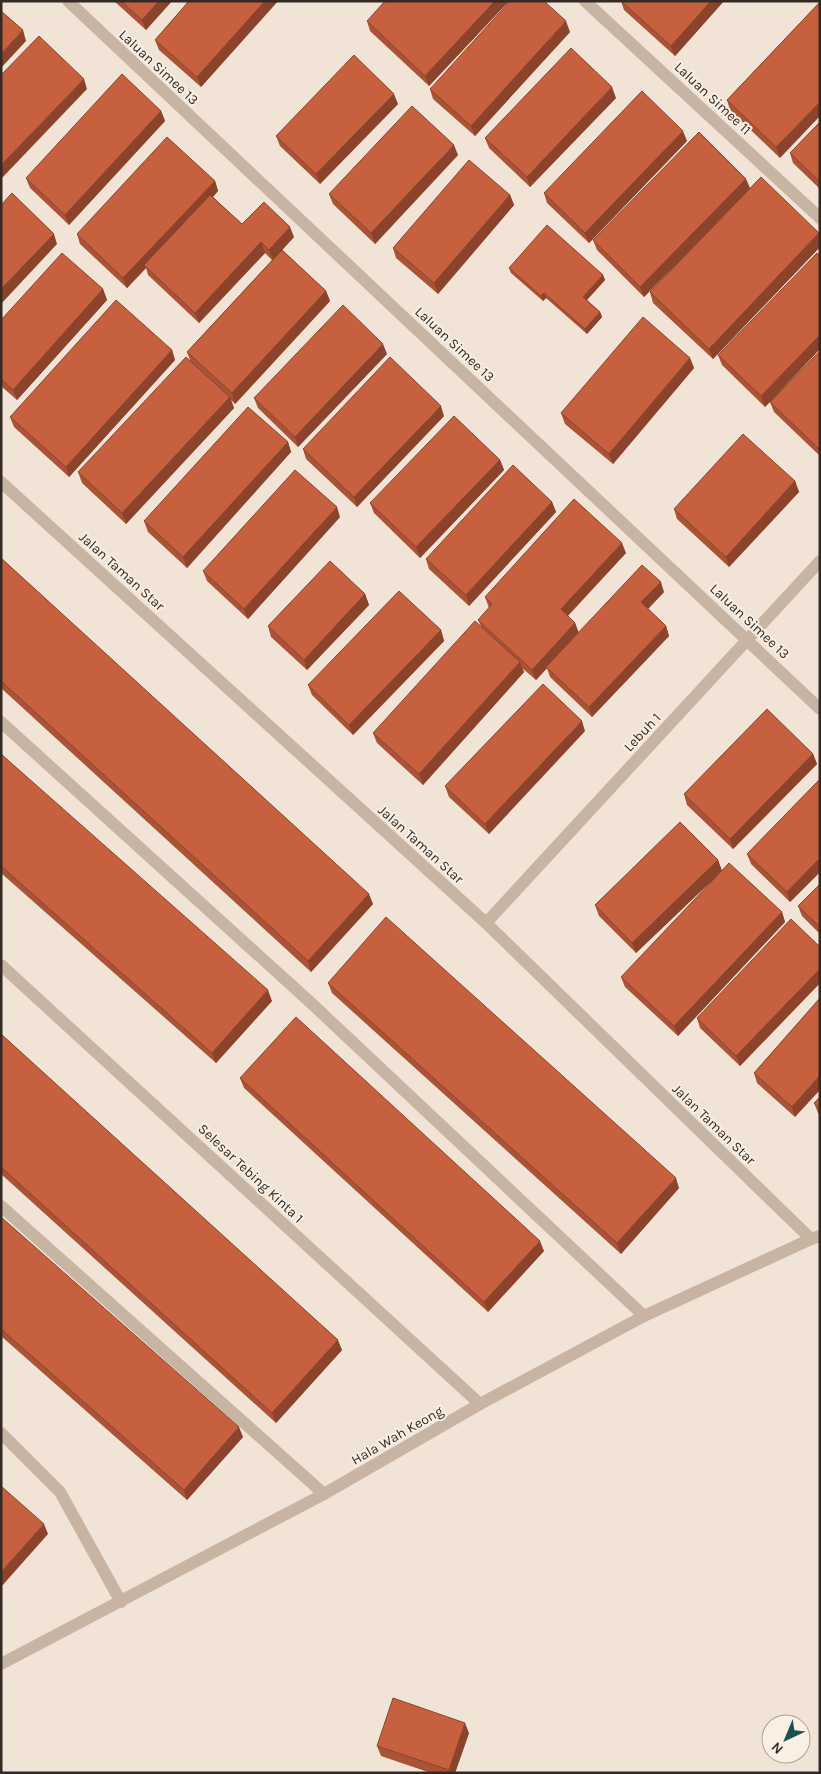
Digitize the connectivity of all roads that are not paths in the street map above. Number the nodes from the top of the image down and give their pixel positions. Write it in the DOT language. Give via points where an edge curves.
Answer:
graph roads {
  1 [pos="68,1"];
  2 [pos="585,1"];
  3 [pos="820,218"];
  4 [pos="1,482"];
  5 [pos="820,561"];
  6 [pos="747,640"];
  7 [pos="820,709"];
  8 [pos="1,722"];
  9 [pos="486,923"];
  10 [pos="1,965"];
  11 [pos="1,1206"];
  12 [pos="816,1237"];
  13 [pos="644,1316"];
  14 [pos="480,1404"];
  15 [pos="1,1433"];
  16 [pos="324,1494"];
  17 [pos="121,1602"];
  18 [pos="1,1664"];
  1 -- 6 [label="street, Laluan Simee 13"];
  2 -- 3 [label="street, Laluan Simee 11"];
  4 -- 9 [label="street, Jalan Taman Star"];
  5 -- 6 [label="street, Lebuh 1"];
  6 -- 7 [label="street, Laluan Simee 13"];
  6 -- 9 [label="street, Lebuh 1"];
  8 -- 13 [label="street" via="310,1002"];
  9 -- 12 [label="street, Jalan Taman Star"];
  10 -- 14 [label="street, Selesar Tebing Kinta 1"];
  11 -- 16 [label="street"];
  12 -- 13 [label="street, Hala Wah Keong"];
  13 -- 14 [label="street, Hala Wah Keong"];
  14 -- 16 [label="street, Hala Wah Keong"];
  15 -- 17 [label="street" via="60,1492"];
  16 -- 17 [label="street, Hala Wah Keong"];
  17 -- 18 [label="street, Hala Wah Keong"];
}
